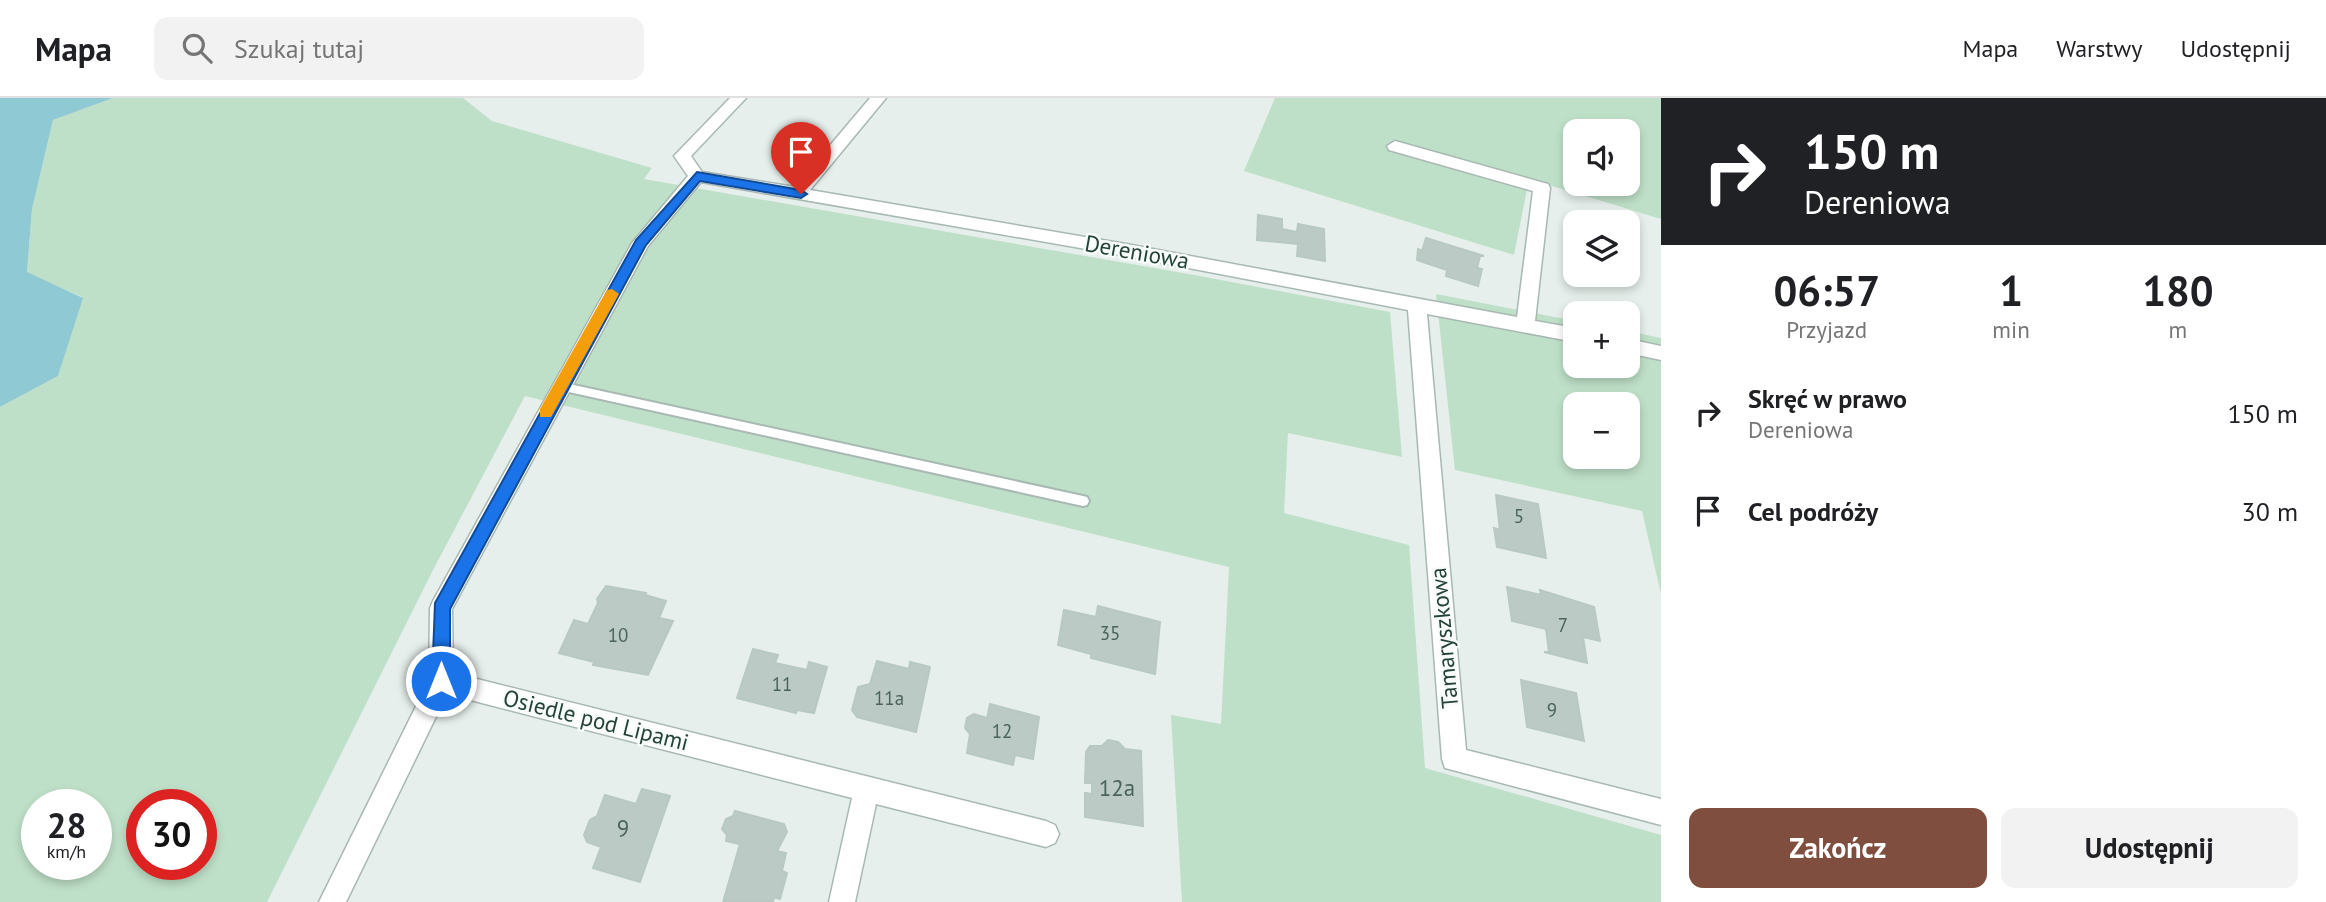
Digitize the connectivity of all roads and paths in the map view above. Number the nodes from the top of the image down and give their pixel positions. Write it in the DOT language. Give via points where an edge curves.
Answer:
graph roads {
  1 [pos="738,98"];
  2 [pos="878,98"];
  3 [pos="1395,146"];
  4 [pos="697,176"];
  5 [pos="801,194"];
  6 [pos="1417,303"];
  7 [pos="1525,325"];
  8 [pos="1563,333"];
  9 [pos="1640,349"];
  10 [pos="1661,353"];
  11 [pos="560,386"];
  12 [pos="1083,501"];
  13 [pos="441,681"];
  14 [pos="867,789"];
  15 [pos="1661,812"];
  16 [pos="1046,834"];
  17 [pos="332,902"];
  18 [pos="842,902"];
  1 -- 4 [label="street" via="682,156"];
  2 -- 5 [label="street" via="804,184"];
  3 -- 7 [label="street" via="1542,188"];
  4 -- 5 [label="street, Dereniowa"];
  4 -- 11 [label="street" via="640,243"];
  5 -- 6 [label="street, Dereniowa"];
  6 -- 7 [label="street, Dereniowa"];
  6 -- 15 [label="street, Tamaryszkowa" via="1454,759"];
  7 -- 8 [label="street, Dereniowa"];
  9 -- 10 [label="street"];
  11 -- 12 [label="lane"];
  11 -- 13 [label="street" via="441,608"];
  13 -- 14 [label="street, Osiedle pod Lipami"];
  13 -- 17 [label="street"];
  14 -- 16 [label="street, Osiedle pod Lipami"];
  14 -- 18 [label="street"];
}
